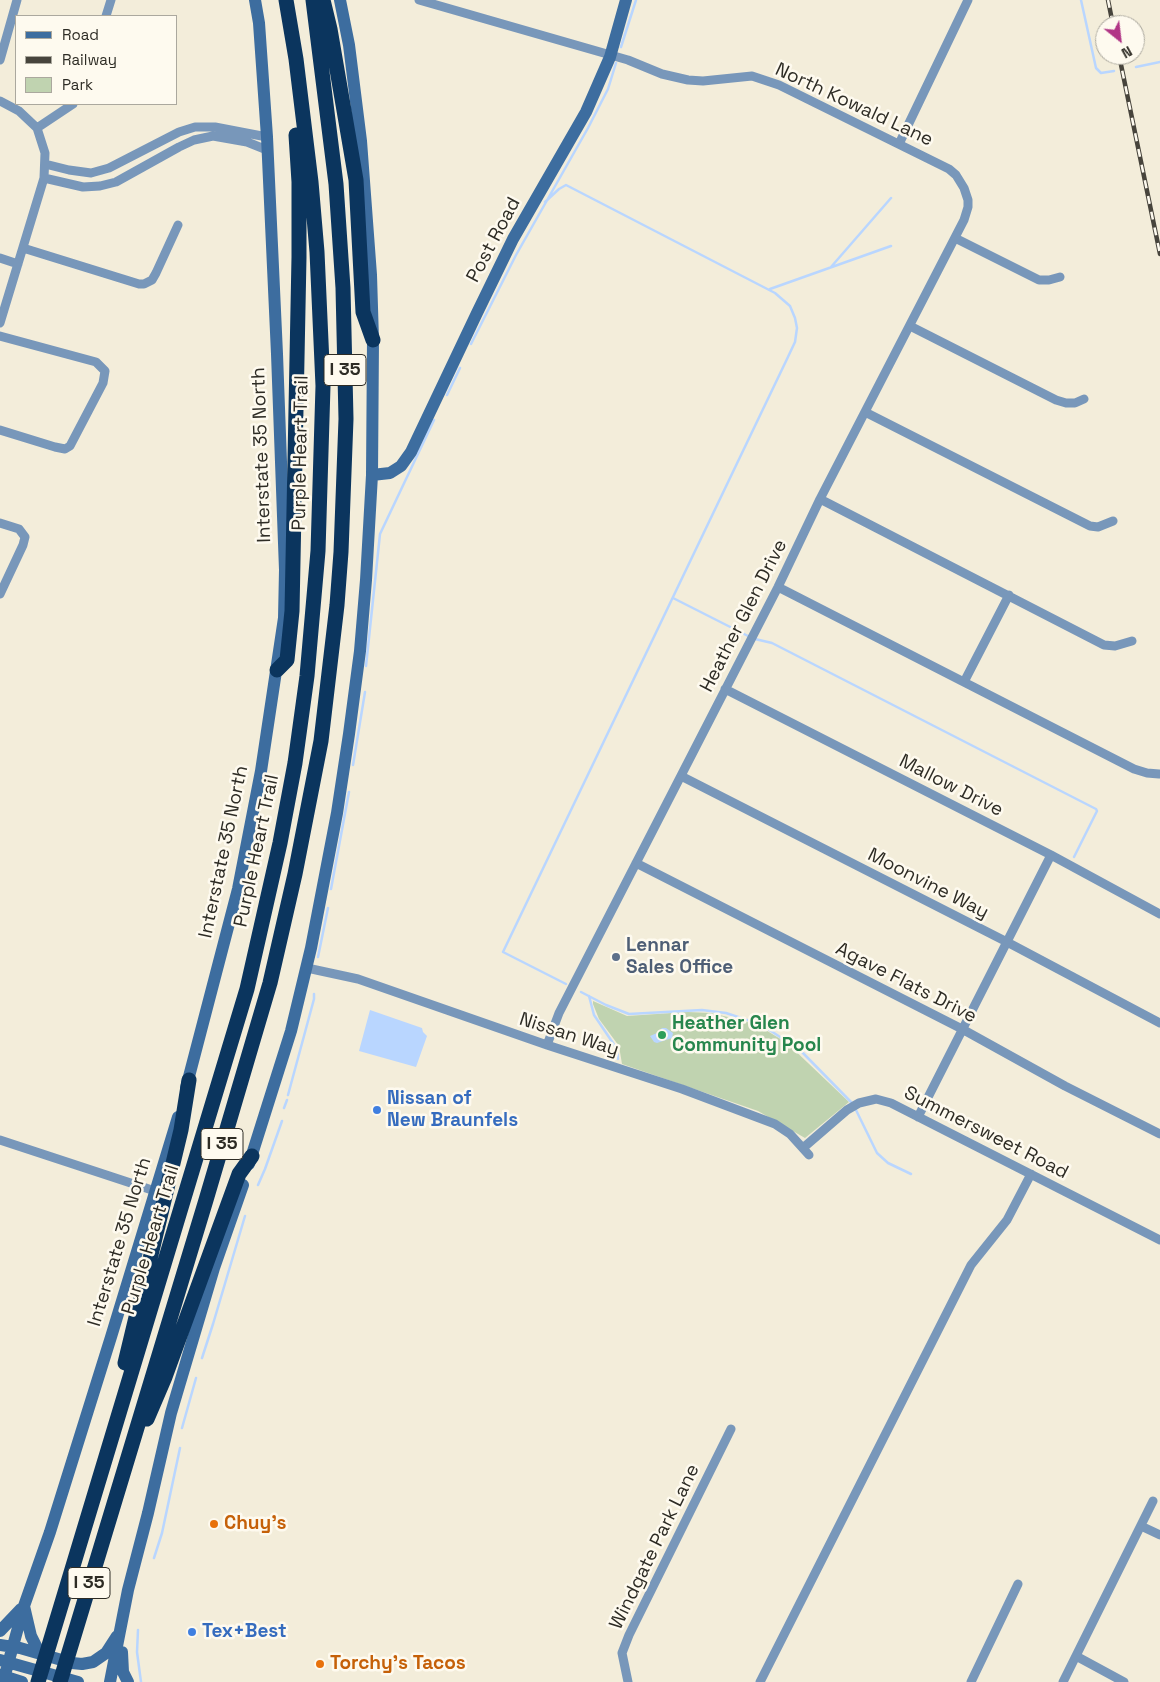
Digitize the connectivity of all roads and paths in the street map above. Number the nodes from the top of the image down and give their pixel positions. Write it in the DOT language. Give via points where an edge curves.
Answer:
graph roads {
  1 [pos="17,0"];
  2 [pos="111,0"];
  3 [pos="255,0"];
  4 [pos="280,0"];
  5 [pos="286,0"];
  6 [pos="314,0"];
  7 [pos="323,0"];
  8 [pos="340,0"];
  9 [pos="419,0"];
  10 [pos="626,0"];
  11 [pos="968,0"];
  12 [pos="106,15"];
  13 [pos="610,56"];
  14 [pos="0,60"];
  15 [pos="0,101"];
  16 [pos="72,105"];
  17 [pos="37,128"];
  18 [pos="267,143"];
  19 [pos="899,144"];
  20 [pos="45,164"];
  21 [pos="44,178"];
  22 [pos="968,200"];
  23 [pos="178,225"];
  24 [pos="955,238"];
  25 [pos="23,248"];
  26 [pos="0,258"];
  27 [pos="18,264"];
  28 [pos="1060,277"];
  29 [pos="0,323"];
  30 [pos="910,326"];
  31 [pos="0,336"];
  32 [pos="373,340"];
  33 [pos="1084,399"];
  34 [pos="865,412"];
  35 [pos="0,430"];
  36 [pos="372,475"];
  37 [pos="820,499"];
  38 [pos="1113,521"];
  39 [pos="0,523"];
  40 [pos="778,587"];
  41 [pos="0,594"];
  42 [pos="1009,596"];
  43 [pos="1132,642"];
  44 [pos="277,670"];
  45 [pos="964,682"];
  46 [pos="725,689"];
  47 [pos="1159,774"];
  48 [pos="681,776"];
  49 [pos="1051,855"];
  50 [pos="636,863"];
  51 [pos="1160,914"];
  52 [pos="1006,942"];
  53 [pos="307,968"];
  54 [pos="1160,1023"];
  55 [pos="962,1030"];
  56 [pos="547,1045"];
  57 [pos="189,1080"];
  58 [pos="918,1117"];
  59 [pos="1160,1134"];
  60 [pos="0,1140"];
  61 [pos="803,1148"];
  62 [pos="809,1155"];
  63 [pos="252,1156"];
  64 [pos="1031,1174"];
  65 [pos="155,1191"];
  66 [pos="1160,1240"];
  67 [pos="731,1429"];
  68 [pos="1153,1501"];
  69 [pos="1141,1526"];
  70 [pos="1160,1535"];
  71 [pos="101,1542"];
  72 [pos="1018,1584"];
  73 [pos="24,1606"];
  74 [pos="57,1621"];
  75 [pos="121,1630"];
  76 [pos="0,1631"];
  77 [pos="6,1646"];
  78 [pos="40,1652"];
  79 [pos="1076,1656"];
  80 [pos="4,1661"];
  81 [pos="2,1678"];
  82 [pos="22,1682"];
  83 [pos="38,1682"];
  84 [pos="60,1682"];
  85 [pos="78,1682"];
  86 [pos="110,1682"];
  87 [pos="128,1682"];
  88 [pos="628,1682"];
  89 [pos="760,1682"];
  90 [pos="971,1682"];
  91 [pos="1063,1682"];
  92 [pos="1124,1682"];
  1 -- 14 [label="street"];
  2 -- 12 [label="street"];
  3 -- 18 [label="main road, Interstate 35 North"];
  4 -- 44 [label="highway" via="295,120 299,266 292,611 287,660"];
  5 -- 74 [label="highway, Purple Heart Trail / I 35" via="311,182 323,386 318,551 301,721 280,843 247,989"];
  6 -- 71 [label="highway, I 35" via="336,184 343,288 346,420 337,605 321,741 270,982"];
  7 -- 32 [label="highway" via="356,180 364,312"];
  8 -- 32 [label="main road" via="361,141"];
  9 -- 13 [label="street, North Kowald Lane"];
  10 -- 13 [label="main road, Post Road"];
  11 -- 19 [label="street"];
  13 -- 19 [label="street, North Kowald Lane" via="688,80 752,76 779,85"];
  13 -- 36 [label="main road, Post Road" via="586,112 502,262 411,452 396,469"];
  15 -- 17 [label="street" via="19,111"];
  16 -- 17 [label="street"];
  17 -- 20 [label="street"];
  18 -- 20 [label="street" via="215,127 195,127 109,168 91,173"];
  18 -- 21 [label="street" via="213,136 194,140 131,175 100,186 83,187"];
  18 -- 44 [label="main road, Interstate 35 North" via="285,570 284,618"];
  19 -- 22 [label="street, North Kowald Lane" via="949,169 964,188"];
  20 -- 21 [label="street"];
  21 -- 25 [label="street"];
  22 -- 24 [label="street, Heather Glen Drive" via="964,220"];
  23 -- 25 [label="street" via="156,274 144,284"];
  24 -- 28 [label="street" via="1039,280"];
  24 -- 30 [label="street, Heather Glen Drive"];
  25 -- 27 [label="street"];
  26 -- 27 [label="street"];
  27 -- 29 [label="street"];
  30 -- 33 [label="street" via="1056,400 1075,403"];
  30 -- 34 [label="street, Heather Glen Drive"];
  31 -- 35 [label="street" via="96,362 105,371 70,446 65,449"];
  32 -- 36 [label="main road"];
  34 -- 37 [label="street, Heather Glen Drive"];
  34 -- 38 [label="street" via="1090,526 1098,527"];
  36 -- 53 [label="main road" via="366,580 352,716"];
  37 -- 40 [label="street, Heather Glen Drive"];
  37 -- 42 [label="street"];
  39 -- 41 [label="street" via="24,535 23,545"];
  40 -- 45 [label="street"];
  40 -- 46 [label="street, Heather Glen Drive"];
  42 -- 43 [label="street" via="1104,645"];
  42 -- 45 [label="street"];
  44 -- 57 [label="main road, Interstate 35 North" via="238,889"];
  45 -- 47 [label="street" via="1134,769"];
  46 -- 48 [label="street, Heather Glen Drive"];
  46 -- 49 [label="street, Mallow Drive"];
  48 -- 50 [label="street, Heather Glen Drive"];
  48 -- 52 [label="street, Moonvine Way"];
  49 -- 51 [label="street, Mallow Drive"];
  49 -- 52 [label="street"];
  50 -- 55 [label="street, Agave Flats Drive"];
  50 -- 56 [label="street, Heather Glen Drive" via="559,1013"];
  52 -- 54 [label="street, Moonvine Way"];
  52 -- 55 [label="street"];
  53 -- 56 [label="street, Nissan Way" via="358,979"];
  53 -- 63 [label="main road"];
  55 -- 58 [label="street"];
  55 -- 59 [label="street, Agave Flats Drive"];
  56 -- 61 [label="street, Nissan Way" via="682,1089 775,1124"];
  57 -- 65 [label="main road, Interstate 35 North"];
  57 -- 74 [label="highway" via="181,1130 128,1354 83,1508"];
  58 -- 61 [label="street, Summersweet Road" via="876,1099 859,1102"];
  58 -- 64 [label="street, Summersweet Road"];
  60 -- 65 [label="street"];
  61 -- 62 [label="street, Nissan Way"];
  63 -- 71 [label="highway" via="238,1174 124,1488"];
  63 -- 75 [label="main road" via="214,1268 171,1413"];
  64 -- 66 [label="street, Summersweet Road"];
  64 -- 89 [label="street" via="1007,1220 971,1265"];
  65 -- 73 [label="main road, Interstate 35 North" via="56,1513"];
  67 -- 88 [label="street, Windgate Park Lane" via="629,1635 622,1653"];
  68 -- 69 [label="street"];
  69 -- 70 [label="street"];
  69 -- 79 [label="street"];
  71 -- 84 [label="highway, I 35"];
  72 -- 90 [label="street"];
  73 -- 76 [label="main road"];
  73 -- 77 [label="main road, Interstate 35 North"];
  73 -- 78 [label="main road" via="31,1636"];
  74 -- 83 [label="highway, Purple Heart Trail / I 35"];
  75 -- 78 [label="main road" via="106,1653 93,1662 72,1663"];
  75 -- 86 [label="main road"];
  75 -- 87 [label="main road" via="123,1672"];
  77 -- 78 [label="main road"];
  77 -- 80 [label="main road, Interstate 35 North"];
  79 -- 91 [label="street"];
  79 -- 92 [label="street"];
  80 -- 81 [label="main road, Interstate 35 North"];
  80 -- 85 [label="main road"];
  81 -- 82 [label="main road"];
}
